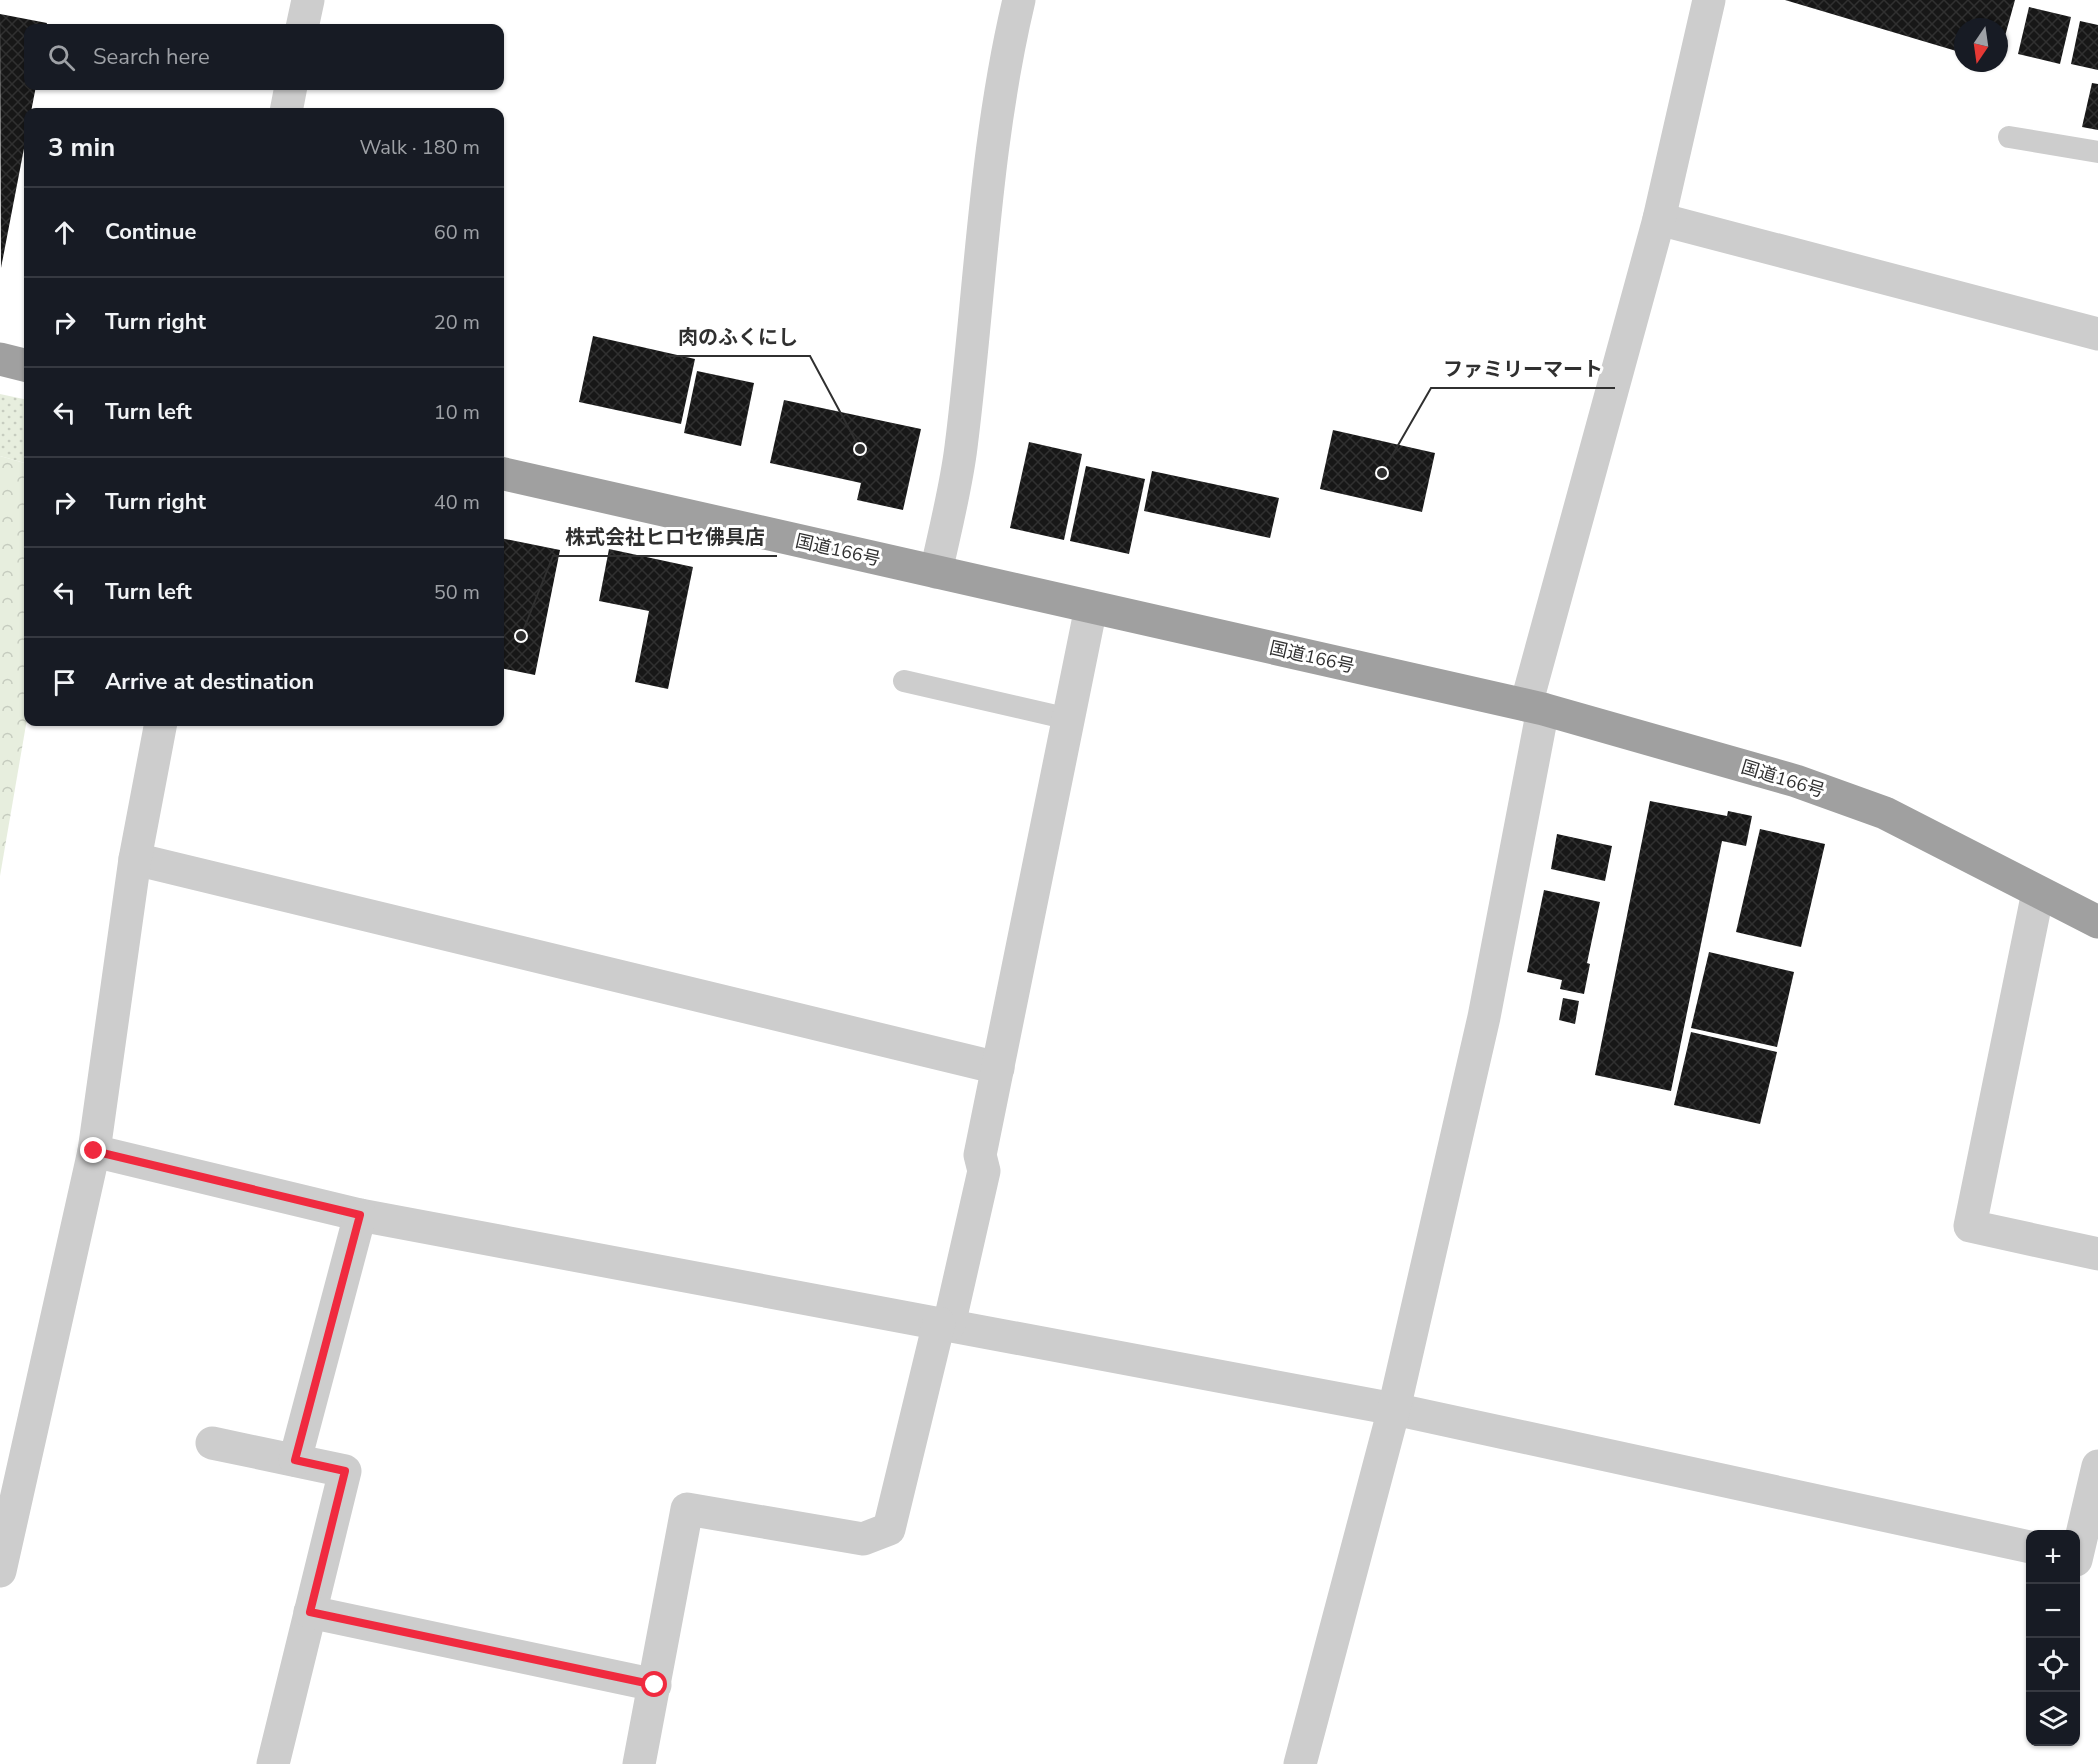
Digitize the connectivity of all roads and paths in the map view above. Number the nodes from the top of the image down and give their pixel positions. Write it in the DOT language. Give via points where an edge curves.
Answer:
graph roads {
  1 [pos="308,0"];
  2 [pos="1019,0"];
  3 [pos="1708,0"];
  4 [pos="303,24"];
  5 [pos="290,90"];
  6 [pos="287,108"];
  7 [pos="2009,137"];
  8 [pos="2098,152"];
  9 [pos="1659,219"];
  10 [pos="2098,334"];
  11 [pos="0,359"];
  12 [pos="24,365"];
  13 [pos="504,474"];
  14 [pos="936,572"];
  15 [pos="1091,607"];
  16 [pos="904,681"];
  17 [pos="1534,707"];
  18 [pos="1069,719"];
  19 [pos="160,726"];
  20 [pos="135,859"];
  21 [pos="2038,892"];
  22 [pos="2098,922"];
  23 [pos="998,1068"];
  24 [pos="94,1151"];
  25 [pos="360,1215"];
  26 [pos="2098,1254"];
  27 [pos="944,1324"];
  28 [pos="1394,1409"];
  29 [pos="212,1443"];
  30 [pos="295,1460"];
  31 [pos="2098,1466"];
  32 [pos="2080,1543"];
  33 [pos="2026,1546"];
  34 [pos="2080,1561"];
  35 [pos="2098,1567"];
  36 [pos="0,1571"];
  37 [pos="310,1612"];
  38 [pos="655,1685"];
  39 [pos="273,1764"];
  40 [pos="639,1764"];
  41 [pos="1300,1764"];
  1 -- 4 [label="street"];
  2 -- 14 [label="street" via="1007,49 986,195 961,449"];
  3 -- 9 [label="street"];
  5 -- 6 [label="street"];
  7 -- 8 [label="lane"];
  9 -- 10 [label="street"];
  9 -- 17 [label="street"];
  11 -- 12 [label="highway"];
  13 -- 14 [label="highway, 国道166号"];
  14 -- 15 [label="highway, 国道166号"];
  15 -- 17 [label="highway, 国道166号"];
  15 -- 18 [label="street"];
  16 -- 18 [label="lane"];
  17 -- 21 [label="highway, 国道166号" via="1796,781 1885,813"];
  17 -- 28 [label="street" via="1484,1017"];
  18 -- 23 [label="street"];
  19 -- 20 [label="street"];
  20 -- 23 [label="street"];
  20 -- 24 [label="street"];
  21 -- 22 [label="highway, 国道166号"];
  21 -- 26 [label="street" via="1970,1226"];
  23 -- 27 [label="street" via="980,1155 984,1171"];
  24 -- 25 [label="street"];
  24 -- 36 [label="street"];
  25 -- 27 [label="street"];
  25 -- 30 [label="street"];
  27 -- 28 [label="street"];
  27 -- 38 [label="street" via="889,1529 863,1539 687,1509"];
  28 -- 33 [label="street"];
  28 -- 41 [label="street"];
  29 -- 30 [label="street"];
  30 -- 37 [label="street" via="345,1471"];
  31 -- 32 [label="street"];
  34 -- 35 [label="street"];
  37 -- 38 [label="street"];
  37 -- 39 [label="street"];
  38 -- 40 [label="street"];
}
